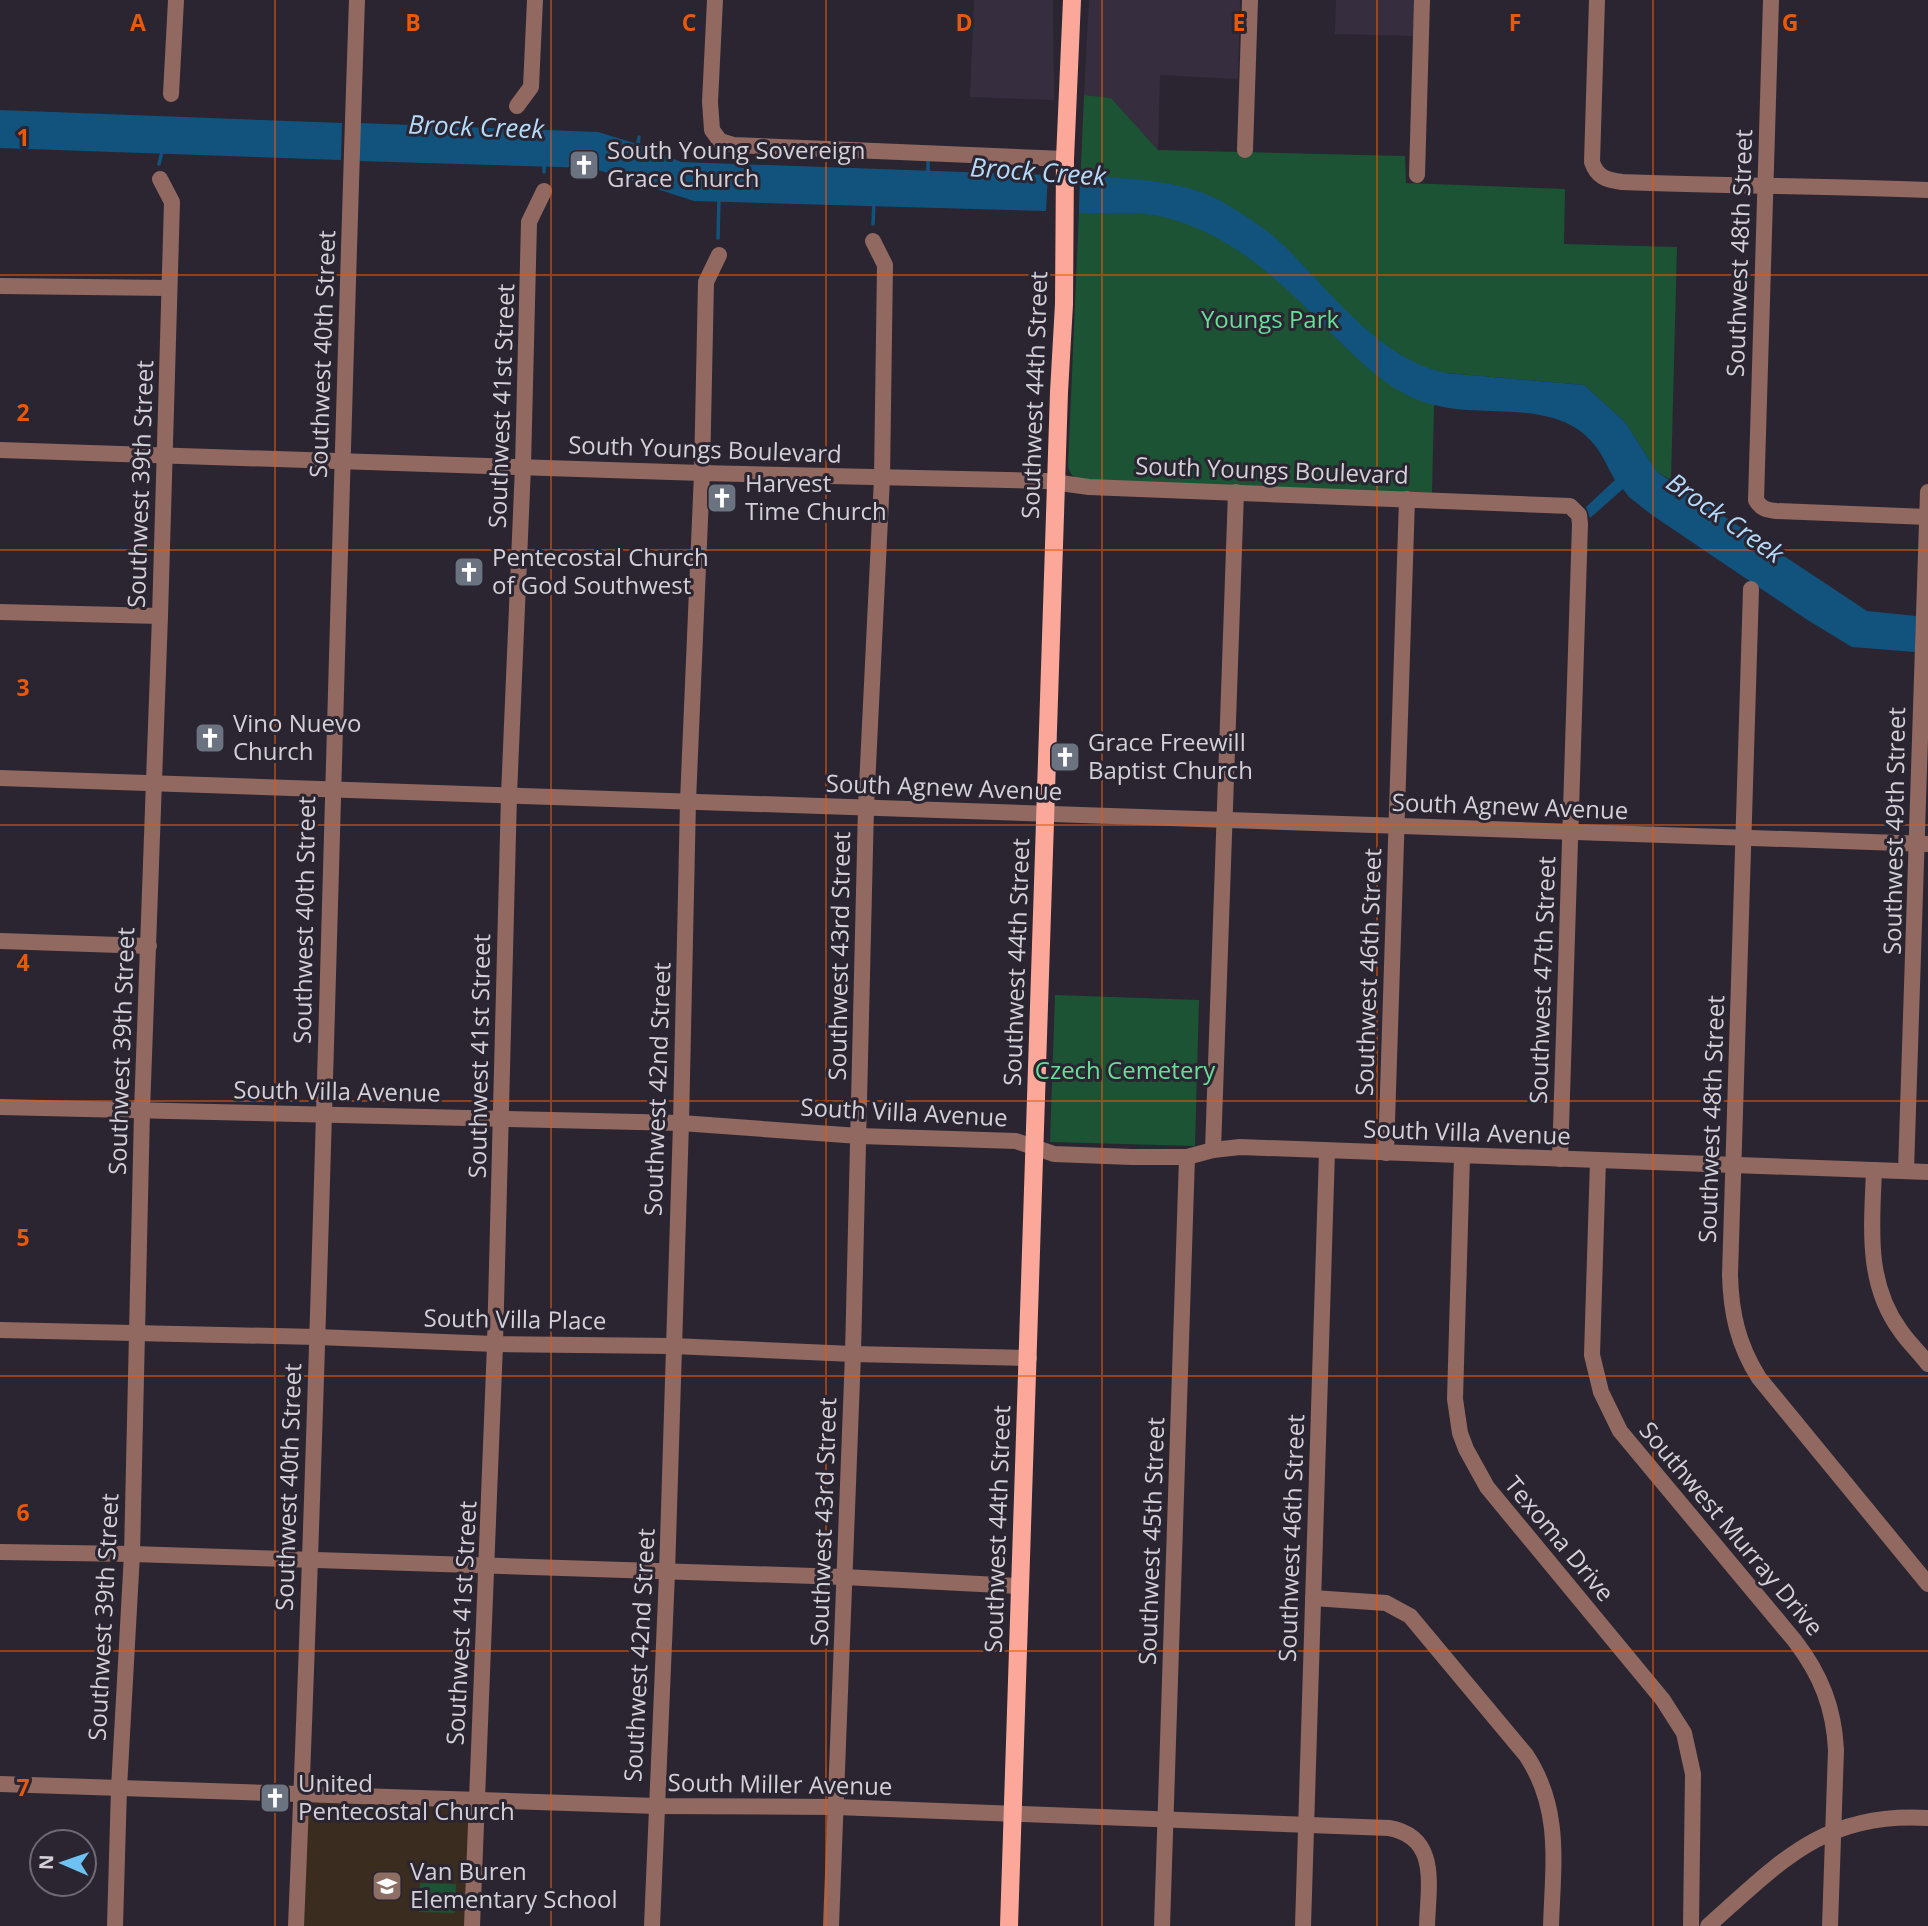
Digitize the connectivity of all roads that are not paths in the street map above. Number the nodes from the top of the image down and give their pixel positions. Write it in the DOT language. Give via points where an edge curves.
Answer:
graph roads {
  1 [pos="176,0"];
  2 [pos="357,0"];
  3 [pos="535,0"];
  4 [pos="715,0"];
  5 [pos="1072,0"];
  6 [pos="1250,0"];
  7 [pos="1422,0"];
  8 [pos="1597,0"];
  9 [pos="1771,0"];
  10 [pos="171,94"];
  11 [pos="517,106"];
  12 [pos="1245,150"];
  13 [pos="1065,159"];
  14 [pos="1417,175"];
  15 [pos="160,179"];
  16 [pos="1765,185"];
  17 [pos="1928,190"];
  18 [pos="544,191"];
  19 [pos="873,241"];
  20 [pos="719,255"];
  21 [pos="0,286"];
  22 [pos="169,288"];
  23 [pos="0,450"];
  24 [pos="165,456"];
  25 [pos="342,460"];
  26 [pos="523,466"];
  27 [pos="702,473"];
  28 [pos="882,478"];
  29 [pos="1056,482"];
  30 [pos="1236,492"];
  31 [pos="1928,492"];
  32 [pos="1407,499"];
  33 [pos="1575,509"];
  34 [pos="1928,517"];
  35 [pos="1751,589"];
  36 [pos="0,612"];
  37 [pos="160,616"];
  38 [pos="0,778"];
  39 [pos="152,783"];
  40 [pos="332,788"];
  41 [pos="509,795"];
  42 [pos="688,800"];
  43 [pos="866,807"];
  44 [pos="1046,814"];
  45 [pos="1223,820"];
  46 [pos="1396,827"];
  47 [pos="1570,831"];
  48 [pos="1743,837"];
  49 [pos="1922,844"];
  50 [pos="0,941"];
  51 [pos="149,946"];
  52 [pos="0,1107"];
  53 [pos="142,1111"];
  54 [pos="323,1113"];
  55 [pos="501,1118"];
  56 [pos="681,1123"];
  57 [pos="859,1136"];
  58 [pos="1035,1147"];
  59 [pos="1213,1150"];
  60 [pos="1327,1151"];
  61 [pos="1386,1153"];
  62 [pos="1462,1156"];
  63 [pos="1187,1157"];
  64 [pos="1560,1158"];
  65 [pos="1598,1160"];
  66 [pos="1733,1164"];
  67 [pos="1874,1170"];
  68 [pos="1906,1171"];
  69 [pos="1928,1172"];
  70 [pos="0,1330"];
  71 [pos="137,1333"];
  72 [pos="317,1336"];
  73 [pos="495,1344"];
  74 [pos="673,1346"];
  75 [pos="853,1354"];
  76 [pos="1029,1357"];
  77 [pos="1928,1364"];
  78 [pos="0,1552"];
  79 [pos="132,1554"];
  80 [pos="311,1561"];
  81 [pos="488,1566"];
  82 [pos="667,1573"];
  83 [pos="844,1577"];
  84 [pos="1928,1584"];
  85 [pos="1019,1586"];
  86 [pos="1312,1598"];
  87 [pos="0,1784"];
  88 [pos="119,1788"];
  89 [pos="301,1793"];
  90 [pos="477,1798"];
  91 [pos="656,1806"];
  92 [pos="836,1807"];
  93 [pos="1013,1814"];
  94 [pos="1928,1818"];
  95 [pos="1166,1821"];
  96 [pos="1306,1826"];
  97 [pos="1833,1830"];
  98 [pos="115,1926"];
  99 [pos="296,1926"];
  100 [pos="472,1926"];
  101 [pos="652,1926"];
  102 [pos="831,1926"];
  103 [pos="1009,1926"];
  104 [pos="1162,1926"];
  105 [pos="1303,1926"];
  106 [pos="1427,1926"];
  107 [pos="1551,1926"];
  108 [pos="1691,1926"];
  109 [pos="1708,1926"];
  110 [pos="1830,1926"];
  1 -- 10 [label="street"];
  2 -- 25 [label="street, Southwest 40th Street"];
  3 -- 11 [label="street" via="531,87"];
  4 -- 13 [label="street" via="710,102 712,130 720,141"];
  5 -- 13 [label="main road, Southwest 44th Street"];
  6 -- 12 [label="street"];
  7 -- 14 [label="street"];
  8 -- 16 [label="street" via="1592,162 1599,176 1622,182"];
  9 -- 16 [label="street, Southwest 48th Street"];
  13 -- 29 [label="main road, Southwest 44th Street"];
  15 -- 22 [label="street, Southwest 39th Street" via="172,202"];
  16 -- 17 [label="street"];
  16 -- 34 [label="street, Southwest 48th Street" via="1755,492 1760,506 1776,511"];
  18 -- 26 [label="street, Southwest 41st Street" via="530,222"];
  19 -- 28 [label="street, Southwest 43rd Street" via="885,264"];
  20 -- 27 [label="street, Southwest 42nd Street" via="706,282"];
  21 -- 22 [label="street"];
  22 -- 24 [label="street, Southwest 39th Street"];
  23 -- 24 [label="street, South Youngs Boulevard"];
  24 -- 25 [label="street, South Youngs Boulevard"];
  24 -- 37 [label="street, Southwest 39th Street"];
  25 -- 26 [label="street, South Youngs Boulevard"];
  25 -- 40 [label="street, Southwest 40th Street"];
  26 -- 27 [label="street, South Youngs Boulevard"];
  26 -- 41 [label="street, Southwest 41st Street"];
  27 -- 28 [label="street, South Youngs Boulevard"];
  27 -- 42 [label="street, Southwest 42nd Street"];
  28 -- 29 [label="street, South Youngs Boulevard"];
  28 -- 43 [label="street, Southwest 43rd Street"];
  29 -- 30 [label="street, South Youngs Boulevard"];
  29 -- 44 [label="main road, Southwest 44th Street"];
  30 -- 32 [label="street, South Youngs Boulevard"];
  30 -- 45 [label="street"];
  31 -- 34 [label="street, Southwest 49th Street"];
  32 -- 33 [label="street, South Youngs Boulevard" via="1563,504"];
  32 -- 46 [label="street, Southwest 46th Street"];
  33 -- 47 [label="street, Southwest 47th Street" via="1580,524"];
  34 -- 49 [label="street, Southwest 49th Street"];
  35 -- 48 [label="street, Southwest 48th Street"];
  36 -- 37 [label="street"];
  37 -- 39 [label="street, Southwest 39th Street"];
  38 -- 39 [label="street, South Agnew Avenue"];
  39 -- 40 [label="street, South Agnew Avenue"];
  39 -- 51 [label="street, Southwest 39th Street"];
  40 -- 41 [label="street, South Agnew Avenue"];
  40 -- 54 [label="street, Southwest 40th Street"];
  41 -- 42 [label="street, South Agnew Avenue"];
  41 -- 55 [label="street, Southwest 41st Street"];
  42 -- 43 [label="street, South Agnew Avenue"];
  42 -- 56 [label="street, Southwest 42nd Street"];
  43 -- 44 [label="street, South Agnew Avenue"];
  43 -- 57 [label="street, Southwest 43rd Street"];
  44 -- 45 [label="street, South Agnew Avenue"];
  44 -- 58 [label="main road, Southwest 44th Street"];
  45 -- 46 [label="street, South Agnew Avenue"];
  45 -- 59 [label="street"];
  46 -- 47 [label="street, South Agnew Avenue"];
  46 -- 61 [label="street, Southwest 46th Street"];
  47 -- 48 [label="street, South Agnew Avenue"];
  47 -- 64 [label="street, Southwest 47th Street"];
  48 -- 49 [label="street, South Agnew Avenue"];
  48 -- 66 [label="street, Southwest 48th Street"];
  49 -- 68 [label="street, Southwest 49th Street"];
  50 -- 51 [label="street"];
  51 -- 53 [label="street, Southwest 39th Street"];
  52 -- 53 [label="street, South Villa Avenue"];
  53 -- 54 [label="street, South Villa Avenue"];
  53 -- 71 [label="street, Southwest 39th Street"];
  54 -- 55 [label="street, South Villa Avenue"];
  54 -- 72 [label="street, Southwest 40th Street"];
  55 -- 56 [label="street, South Villa Avenue"];
  55 -- 73 [label="street, Southwest 41st Street"];
  56 -- 57 [label="street, South Villa Avenue"];
  56 -- 74 [label="street, Southwest 42nd Street"];
  57 -- 58 [label="street, South Villa Avenue" via="1016,1141"];
  57 -- 75 [label="street, Southwest 43rd Street"];
  58 -- 63 [label="street, South Villa Avenue" via="1054,1154"];
  58 -- 76 [label="main road, Southwest 44th Street"];
  59 -- 60 [label="street, South Villa Avenue"];
  59 -- 63 [label="street, South Villa Avenue"];
  60 -- 61 [label="street, South Villa Avenue"];
  60 -- 86 [label="street, Southwest 46th Street"];
  61 -- 62 [label="street, South Villa Avenue"];
  62 -- 64 [label="street, South Villa Avenue"];
  62 -- 108 [label="street, Texoma Drive" via="1455,1381 1460,1433 1487,1487 1663,1700 1684,1733 1694,1795"];
  63 -- 95 [label="street, Southwest 45th Street"];
  64 -- 65 [label="street, South Villa Avenue"];
  65 -- 66 [label="street, South Villa Avenue"];
  65 -- 97 [label="street, Southwest Murray Drive" via="1592,1337 1601,1392 1627,1439 1818,1674 1835,1729"];
  66 -- 67 [label="street, South Villa Avenue"];
  66 -- 84 [label="street, Southwest 48th Street" via="1731,1295 1746,1356 1770,1392"];
  67 -- 68 [label="street, South Villa Avenue"];
  67 -- 77 [label="street" via="1875,1274 1899,1329"];
  68 -- 69 [label="street, South Villa Avenue"];
  70 -- 71 [label="street, South Villa Place"];
  71 -- 72 [label="street, South Villa Place"];
  71 -- 79 [label="street, Southwest 39th Street"];
  72 -- 73 [label="street, South Villa Place"];
  72 -- 80 [label="street, Southwest 40th Street"];
  73 -- 74 [label="street, South Villa Place"];
  73 -- 81 [label="street, Southwest 41st Street"];
  74 -- 75 [label="street, South Villa Place"];
  74 -- 82 [label="street, Southwest 42nd Street"];
  75 -- 76 [label="street, South Villa Place"];
  75 -- 83 [label="street, Southwest 43rd Street"];
  76 -- 85 [label="main road, Southwest 44th Street"];
  78 -- 79 [label="street"];
  79 -- 80 [label="street"];
  79 -- 88 [label="street, Southwest 39th Street"];
  80 -- 81 [label="street"];
  80 -- 89 [label="street, Southwest 40th Street"];
  81 -- 82 [label="street"];
  81 -- 90 [label="street, Southwest 41st Street"];
  82 -- 83 [label="street"];
  82 -- 91 [label="street, Southwest 42nd Street"];
  83 -- 85 [label="street"];
  83 -- 92 [label="street, Southwest 43rd Street"];
  85 -- 93 [label="main road, Southwest 44th Street"];
  86 -- 96 [label="street, Southwest 46th Street"];
  86 -- 107 [label="street" via="1386,1603 1410,1616 1526,1755 1551,1811"];
  87 -- 88 [label="street, South Miller Avenue"];
  88 -- 89 [label="street, South Miller Avenue"];
  88 -- 98 [label="street, Southwest 39th Street"];
  89 -- 90 [label="street, South Miller Avenue"];
  89 -- 99 [label="street, Southwest 40th Street"];
  90 -- 91 [label="street, South Miller Avenue"];
  90 -- 100 [label="street, Southwest 41st Street"];
  91 -- 92 [label="street, South Miller Avenue"];
  91 -- 101 [label="street, Southwest 42nd Street"];
  92 -- 93 [label="street, South Miller Avenue"];
  92 -- 102 [label="street, Southwest 43rd Street"];
  93 -- 95 [label="street, South Miller Avenue"];
  93 -- 103 [label="main road, Southwest 44th Street"];
  94 -- 97 [label="street" via="1887,1819"];
  95 -- 96 [label="street, South Miller Avenue"];
  95 -- 104 [label="street, Southwest 45th Street"];
  96 -- 105 [label="street, Southwest 46th Street"];
  96 -- 106 [label="street, South Miller Avenue" via="1397,1830 1411,1836 1424,1851"];
  97 -- 109 [label="street" via="1792,1854"];
  97 -- 110 [label="street, Southwest Murray Drive"];
}
